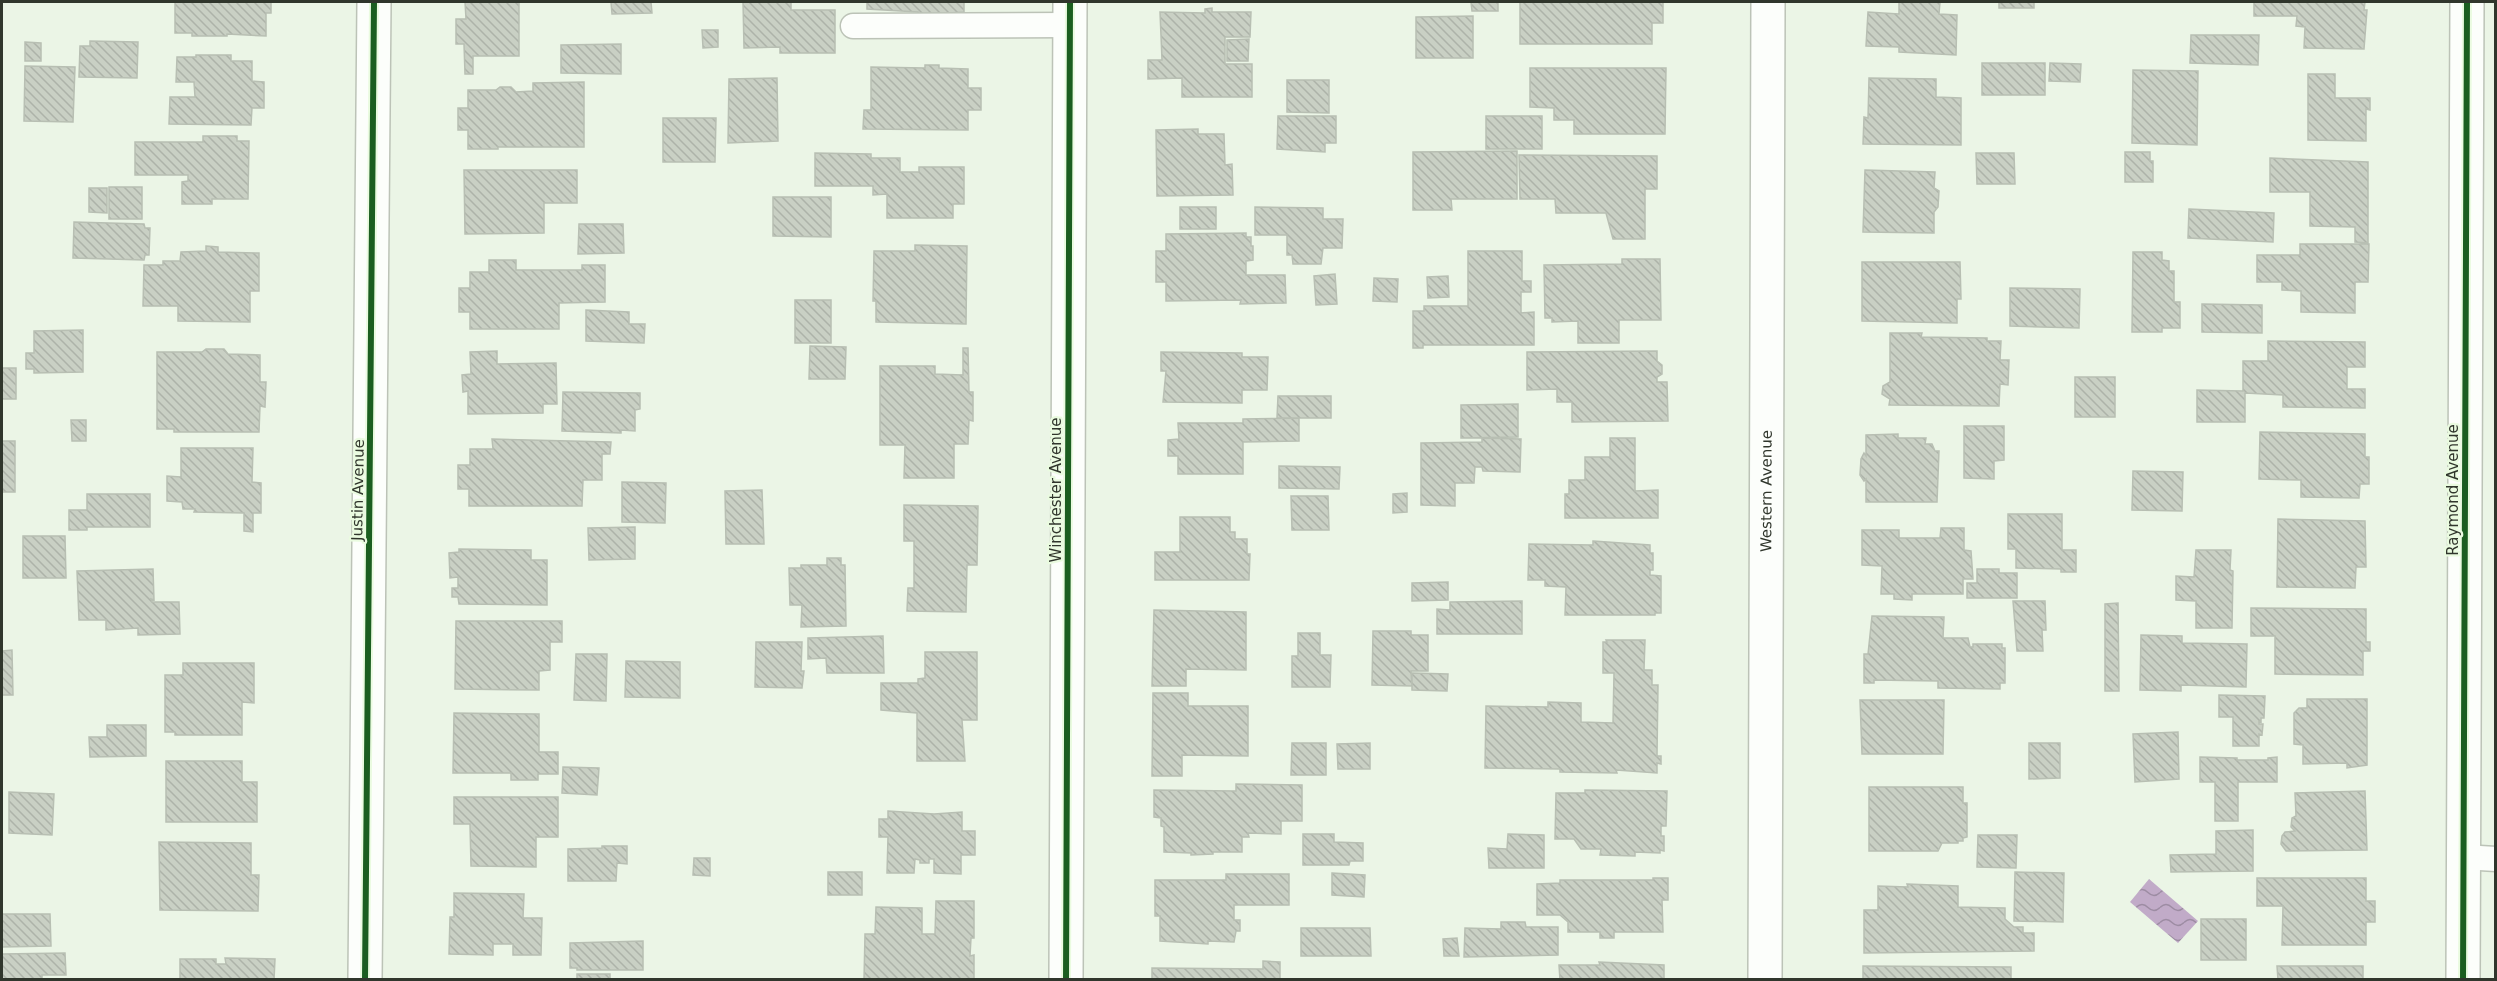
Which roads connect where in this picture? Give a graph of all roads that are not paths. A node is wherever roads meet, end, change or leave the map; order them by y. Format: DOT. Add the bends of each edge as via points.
graph roads {
  1 [pos="374,2"];
  2 [pos="1768,2"];
  3 [pos="2467,2"];
  4 [pos="1070,13"];
  5 [pos="853,26"];
  6 [pos="2463,857"];
  7 [pos="2496,859"];
  8 [pos="365,980"];
  9 [pos="1066,980"];
  10 [pos="1765,980"];
  11 [pos="2463,980"];
  1 -- 8 [label="street, Justin Avenue"];
  2 -- 10 [label="street, Western Avenue"];
  3 -- 6 [label="street, Raymond Avenue"];
  4 -- 5 [label="lane"];
  4 -- 9 [label="street, Winchester Avenue"];
  6 -- 7 [label="lane"];
  6 -- 11 [label="street, Raymond Avenue"];
}
